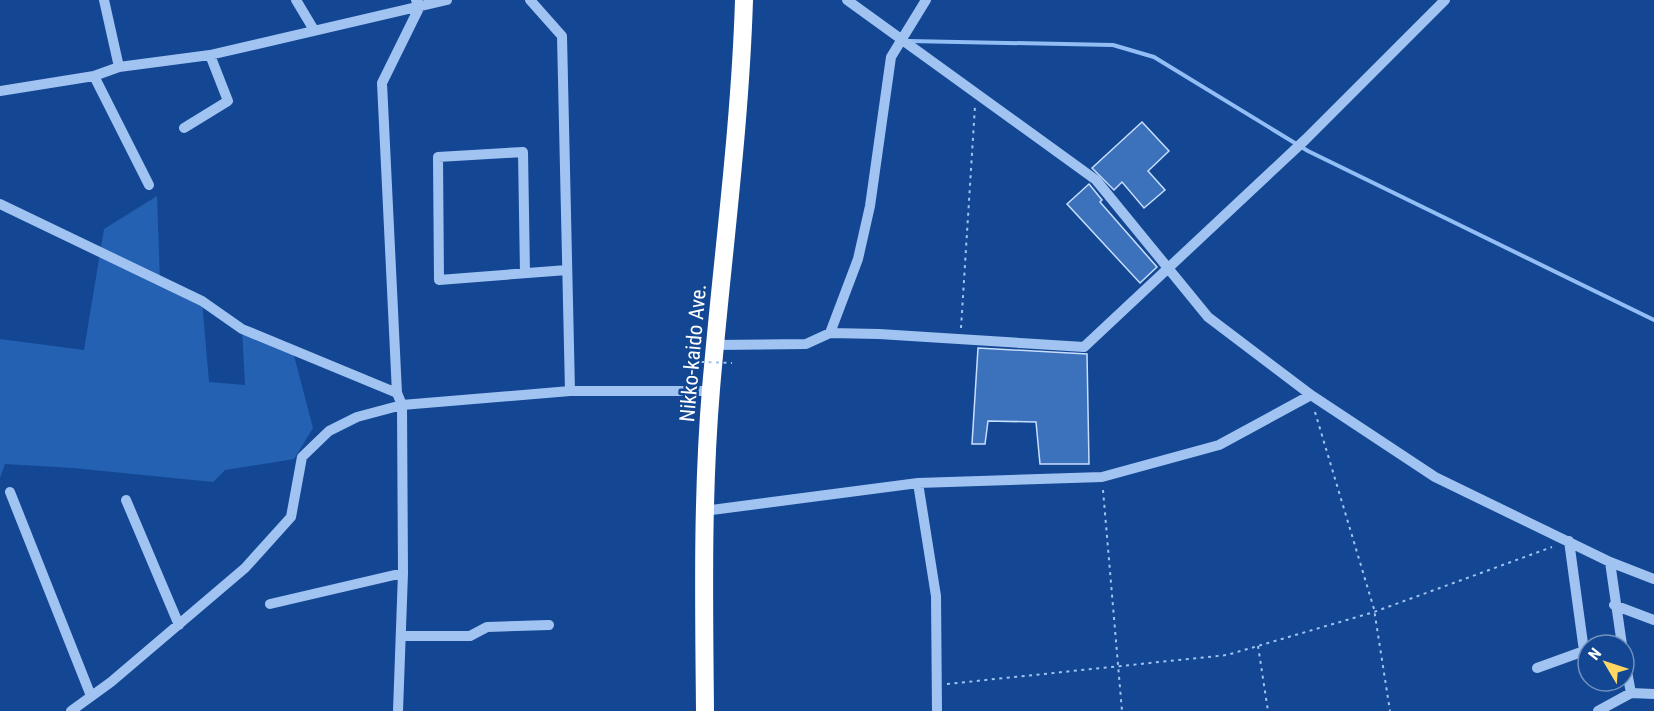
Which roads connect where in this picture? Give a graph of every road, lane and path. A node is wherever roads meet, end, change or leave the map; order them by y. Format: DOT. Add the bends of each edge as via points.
graph roads {
  1 [pos="296,0"];
  2 [pos="447,0"];
  3 [pos="530,0"];
  4 [pos="744,0"];
  5 [pos="847,0"];
  6 [pos="926,0"];
  7 [pos="1445,0"];
  8 [pos="106,1"];
  9 [pos="418,3"];
  10 [pos="314,30"];
  11 [pos="901,41"];
  12 [pos="210,55"];
  13 [pos="119,67"];
  14 [pos="94,76"];
  15 [pos="0,91"];
  16 [pos="976,91"];
  17 [pos="184,128"];
  18 [pos="149,185"];
  19 [pos="0,204"];
  20 [pos="1167,267"];
  21 [pos="567,270"];
  22 [pos="525,273"];
  23 [pos="830,333"];
  24 [pos="960,339"];
  25 [pos="715,345"];
  26 [pos="732,363"];
  27 [pos="701,372"];
  28 [pos="570,391"];
  29 [pos="711,391"];
  30 [pos="397,393"];
  31 [pos="1311,394"];
  32 [pos="402,405"];
  33 [pos="1102,477"];
  34 [pos="918,483"];
  35 [pos="10,492"];
  36 [pos="126,500"];
  37 [pos="704,512"];
  38 [pos="1569,541"];
  39 [pos="1610,562"];
  40 [pos="403,573"];
  41 [pos="1654,579"];
  42 [pos="270,604"];
  43 [pos="1614,605"];
  44 [pos="1374,612"];
  45 [pos="1654,620"];
  46 [pos="179,625"];
  47 [pos="549,625"];
  48 [pos="1620,633"];
  49 [pos="401,636"];
  50 [pos="1258,646"];
  51 [pos="1118,666"];
  52 [pos="1537,668"];
  53 [pos="936,686"];
  54 [pos="1631,693"];
  55 [pos="1654,694"];
  56 [pos="91,696"];
  57 [pos="71,711"];
  58 [pos="398,711"];
  59 [pos="705,711"];
  60 [pos="937,711"];
  61 [pos="1122,711"];
  62 [pos="1268,711"];
  63 [pos="1390,711"];
  64 [pos="1598,711"];
  1 -- 10 [label="street"];
  2 -- 9 [label="street"];
  3 -- 21 [label="street" via="562,36"];
  4 -- 25 [label="highway, Nikko-kaido Ave." via="742,72"];
  5 -- 11 [label="street"];
  6 -- 11 [label="street"];
  7 -- 20 [label="street" via="1306,139"];
  8 -- 13 [label="street"];
  9 -- 10 [label="street"];
  9 -- 30 [label="street" via="382,82"];
  10 -- 12 [label="street"];
  11 -- 16 [label="street"];
  11 -- 23 [label="street" via="891,57 870,207 858,259"];
  12 -- 13 [label="street"];
  12 -- 17 [label="street" via="228,101"];
  13 -- 14 [label="street"];
  14 -- 15 [label="street"];
  14 -- 18 [label="street"];
  16 -- 20 [label="street" via="1096,180"];
  16 -- 24 [label="path"];
  19 -- 30 [label="street" via="202,301 242,329"];
  20 -- 24 [label="street" via="1084,347"];
  20 -- 31 [label="street" via="1208,316"];
  21 -- 22 [label="street"];
  21 -- 28 [label="street"];
  22 -- 22 [label="street" via="439,280 438,157 523,152"];
  23 -- 24 [label="street"];
  23 -- 25 [label="street" via="806,344"];
  25 -- 29 [label="highway, Nikko-kaido Ave."];
  26 -- 27 [label="path, bridge" via="701,362"];
  28 -- 29 [label="street"];
  28 -- 32 [label="street"];
  29 -- 37 [label="highway, Nikko-kaido Ave."];
  30 -- 32 [label="street"];
  31 -- 33 [label="street" via="1219,445"];
  31 -- 38 [label="street" via="1435,477"];
  31 -- 44 [label="path"];
  32 -- 40 [label="street"];
  32 -- 46 [label="street" via="357,417 329,431 302,457 291,517 245,568"];
  33 -- 34 [label="street"];
  33 -- 51 [label="path"];
  34 -- 37 [label="street"];
  34 -- 53 [label="street" via="936,596"];
  35 -- 56 [label="street"];
  36 -- 46 [label="street"];
  37 -- 59 [label="highway, Nikko-kaido Ave."];
  38 -- 39 [label="street"];
  38 -- 44 [label="path"];
  38 -- 52 [label="street" via="1584,651"];
  39 -- 41 [label="street"];
  39 -- 43 [label="street"];
  40 -- 42 [label="street"];
  40 -- 49 [label="street"];
  43 -- 45 [label="street"];
  43 -- 48 [label="street"];
  44 -- 50 [label="path"];
  44 -- 63 [label="path"];
  46 -- 56 [label="street"];
  47 -- 49 [label="street" via="487,627 470,636"];
  49 -- 58 [label="street"];
  50 -- 51 [label="path" via="1227,655"];
  50 -- 62 [label="path"];
  51 -- 53 [label="path"];
  51 -- 61 [label="path"];
  53 -- 60 [label="street"];
  54 -- 55 [label="street"];
  54 -- 64 [label="street"];
  56 -- 57 [label="street"];
}
